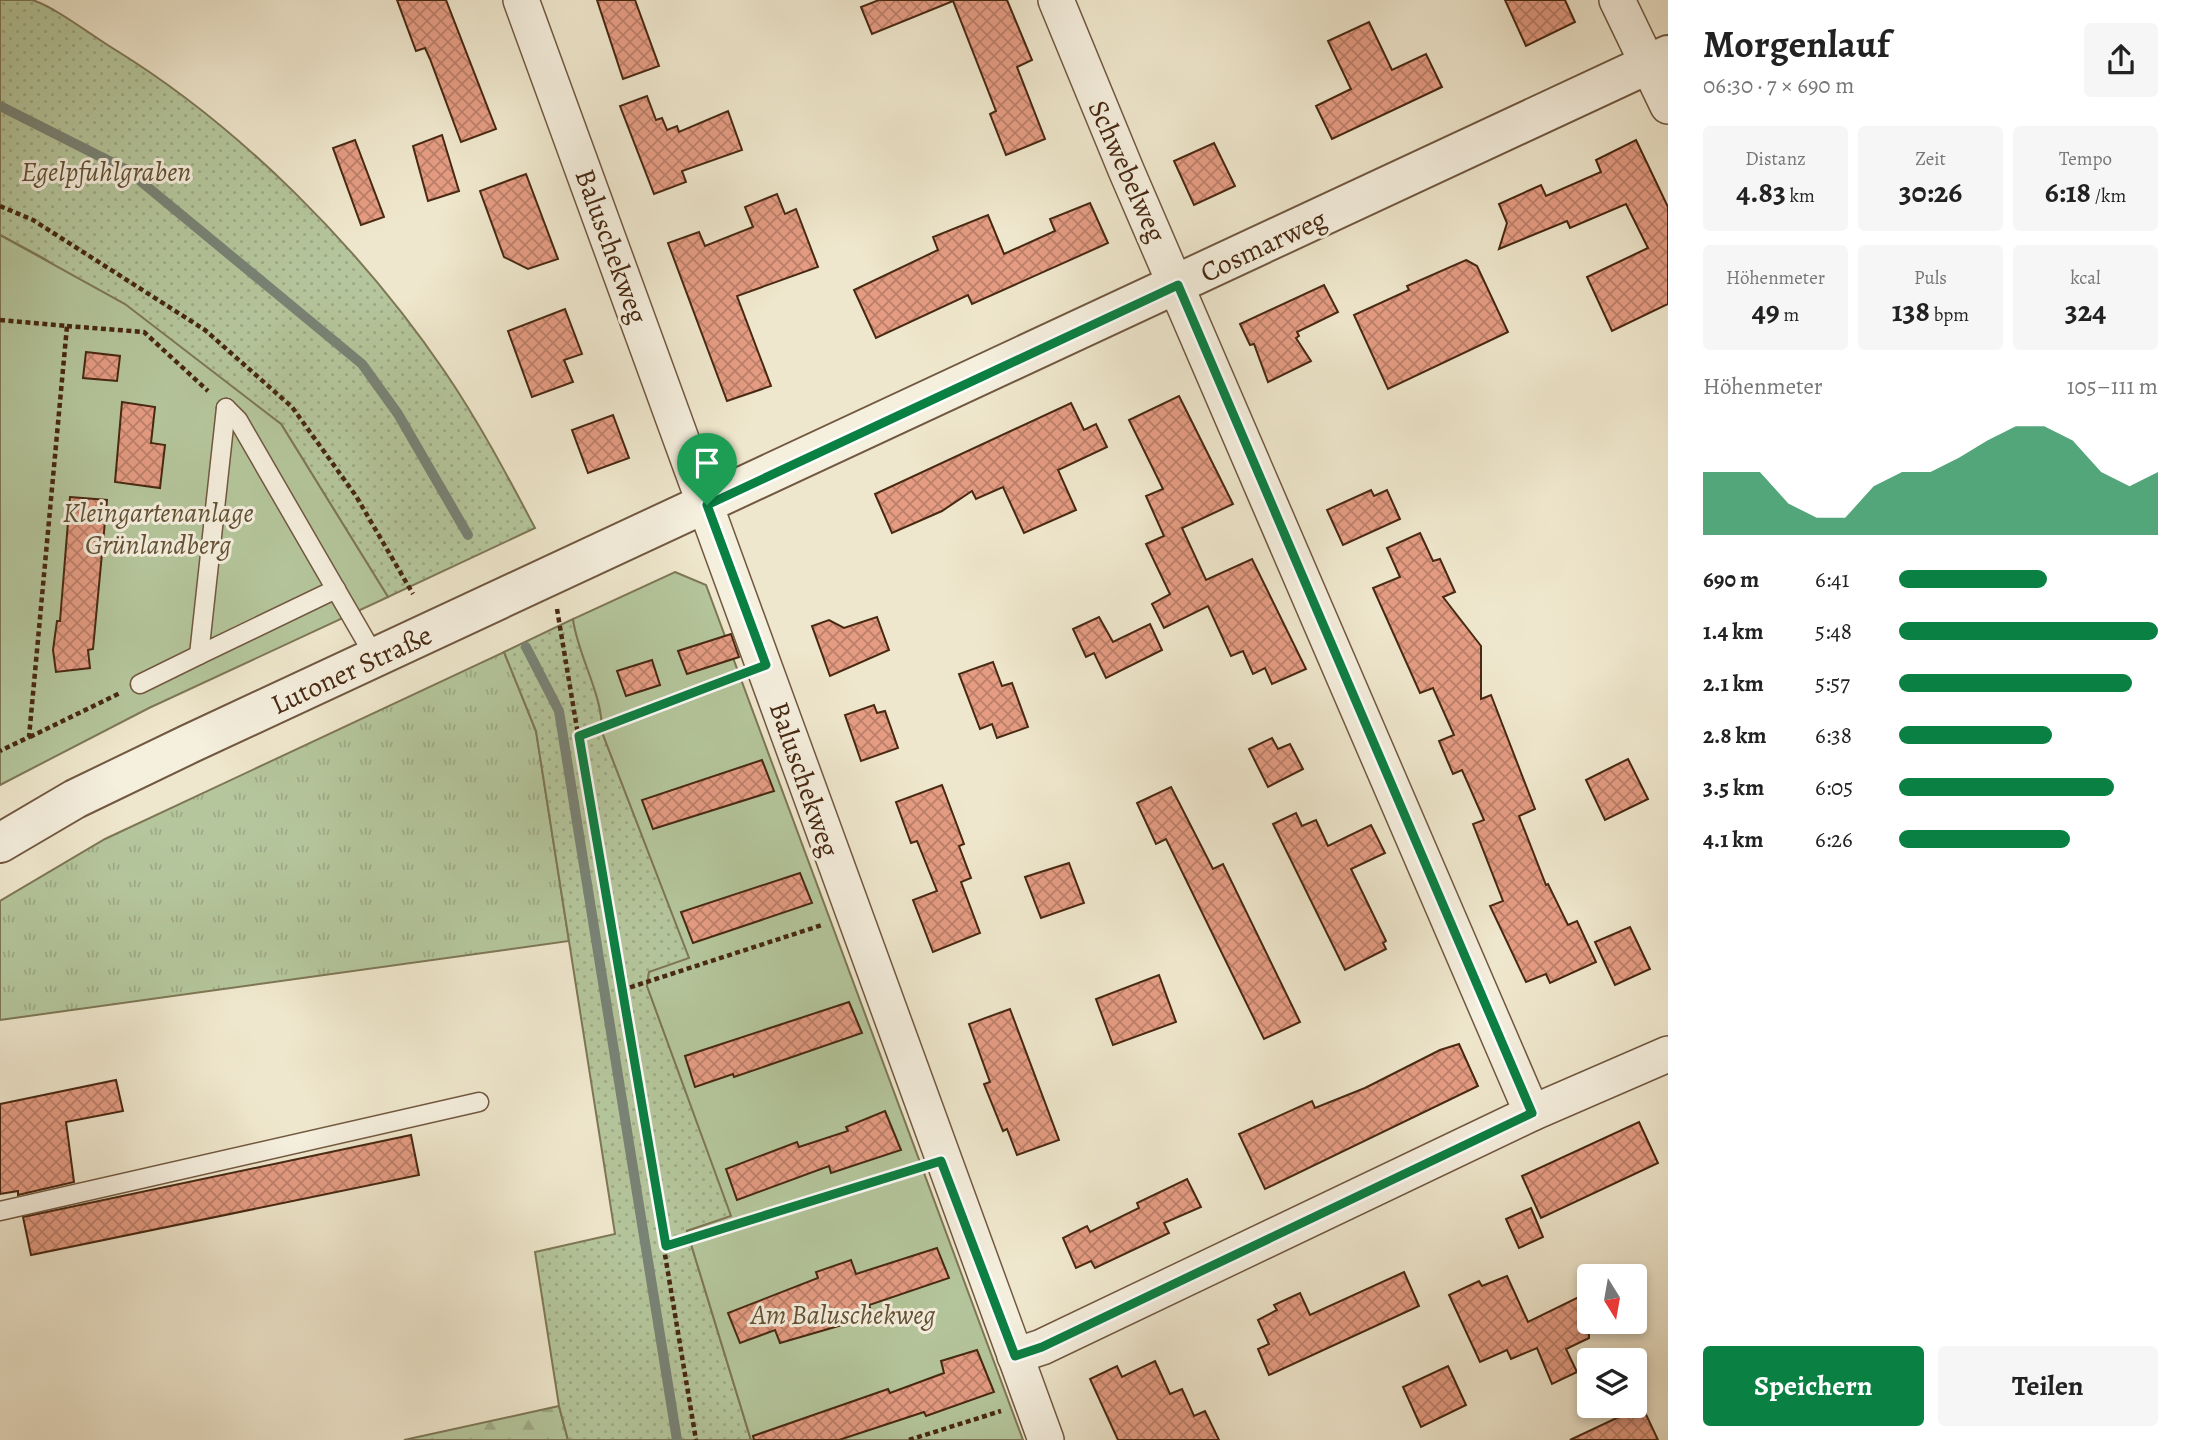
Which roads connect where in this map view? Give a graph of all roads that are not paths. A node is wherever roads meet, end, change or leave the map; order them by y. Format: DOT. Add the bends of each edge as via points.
graph roads {
  1 [pos="521,0"];
  2 [pos="1056,0"];
  3 [pos="1617,0"];
  4 [pos="1658,60"];
  5 [pos="1668,106"];
  6 [pos="1178,285"];
  7 [pos="707,505"];
  8 [pos="336,589"];
  9 [pos="198,655"];
  10 [pos="375,657"];
  11 [pos="140,684"];
  12 [pos="0,843"];
  13 [pos="1668,1054"];
  14 [pos="479,1102"];
  15 [pos="1532,1113"];
  16 [pos="0,1211"];
  17 [pos="1015,1356"];
  18 [pos="1046,1440"];
  1 -- 7 [label="street, Baluschekweg"];
  2 -- 6 [label="street, Schwebelweg"];
  3 -- 4 [label="street"];
  4 -- 5 [label="street"];
  4 -- 6 [label="street, Cosmarweg"];
  6 -- 7 [label="street, Cosmarweg"];
  6 -- 15 [label="street, Schwebelweg"];
  7 -- 10 [label="street, Lutoner Straße"];
  7 -- 17 [label="street, Baluschekweg"];
  8 -- 9 [label="lane"];
  8 -- 9 [label="lane" via="238,421 226,408"];
  8 -- 10 [label="lane"];
  9 -- 11 [label="lane"];
  10 -- 12 [label="street, Lutoner Straße" via="75,799"];
  13 -- 15 [label="street"];
  14 -- 16 [label="lane"];
  15 -- 17 [label="street"];
  17 -- 18 [label="street, Baluschekweg"];
}
